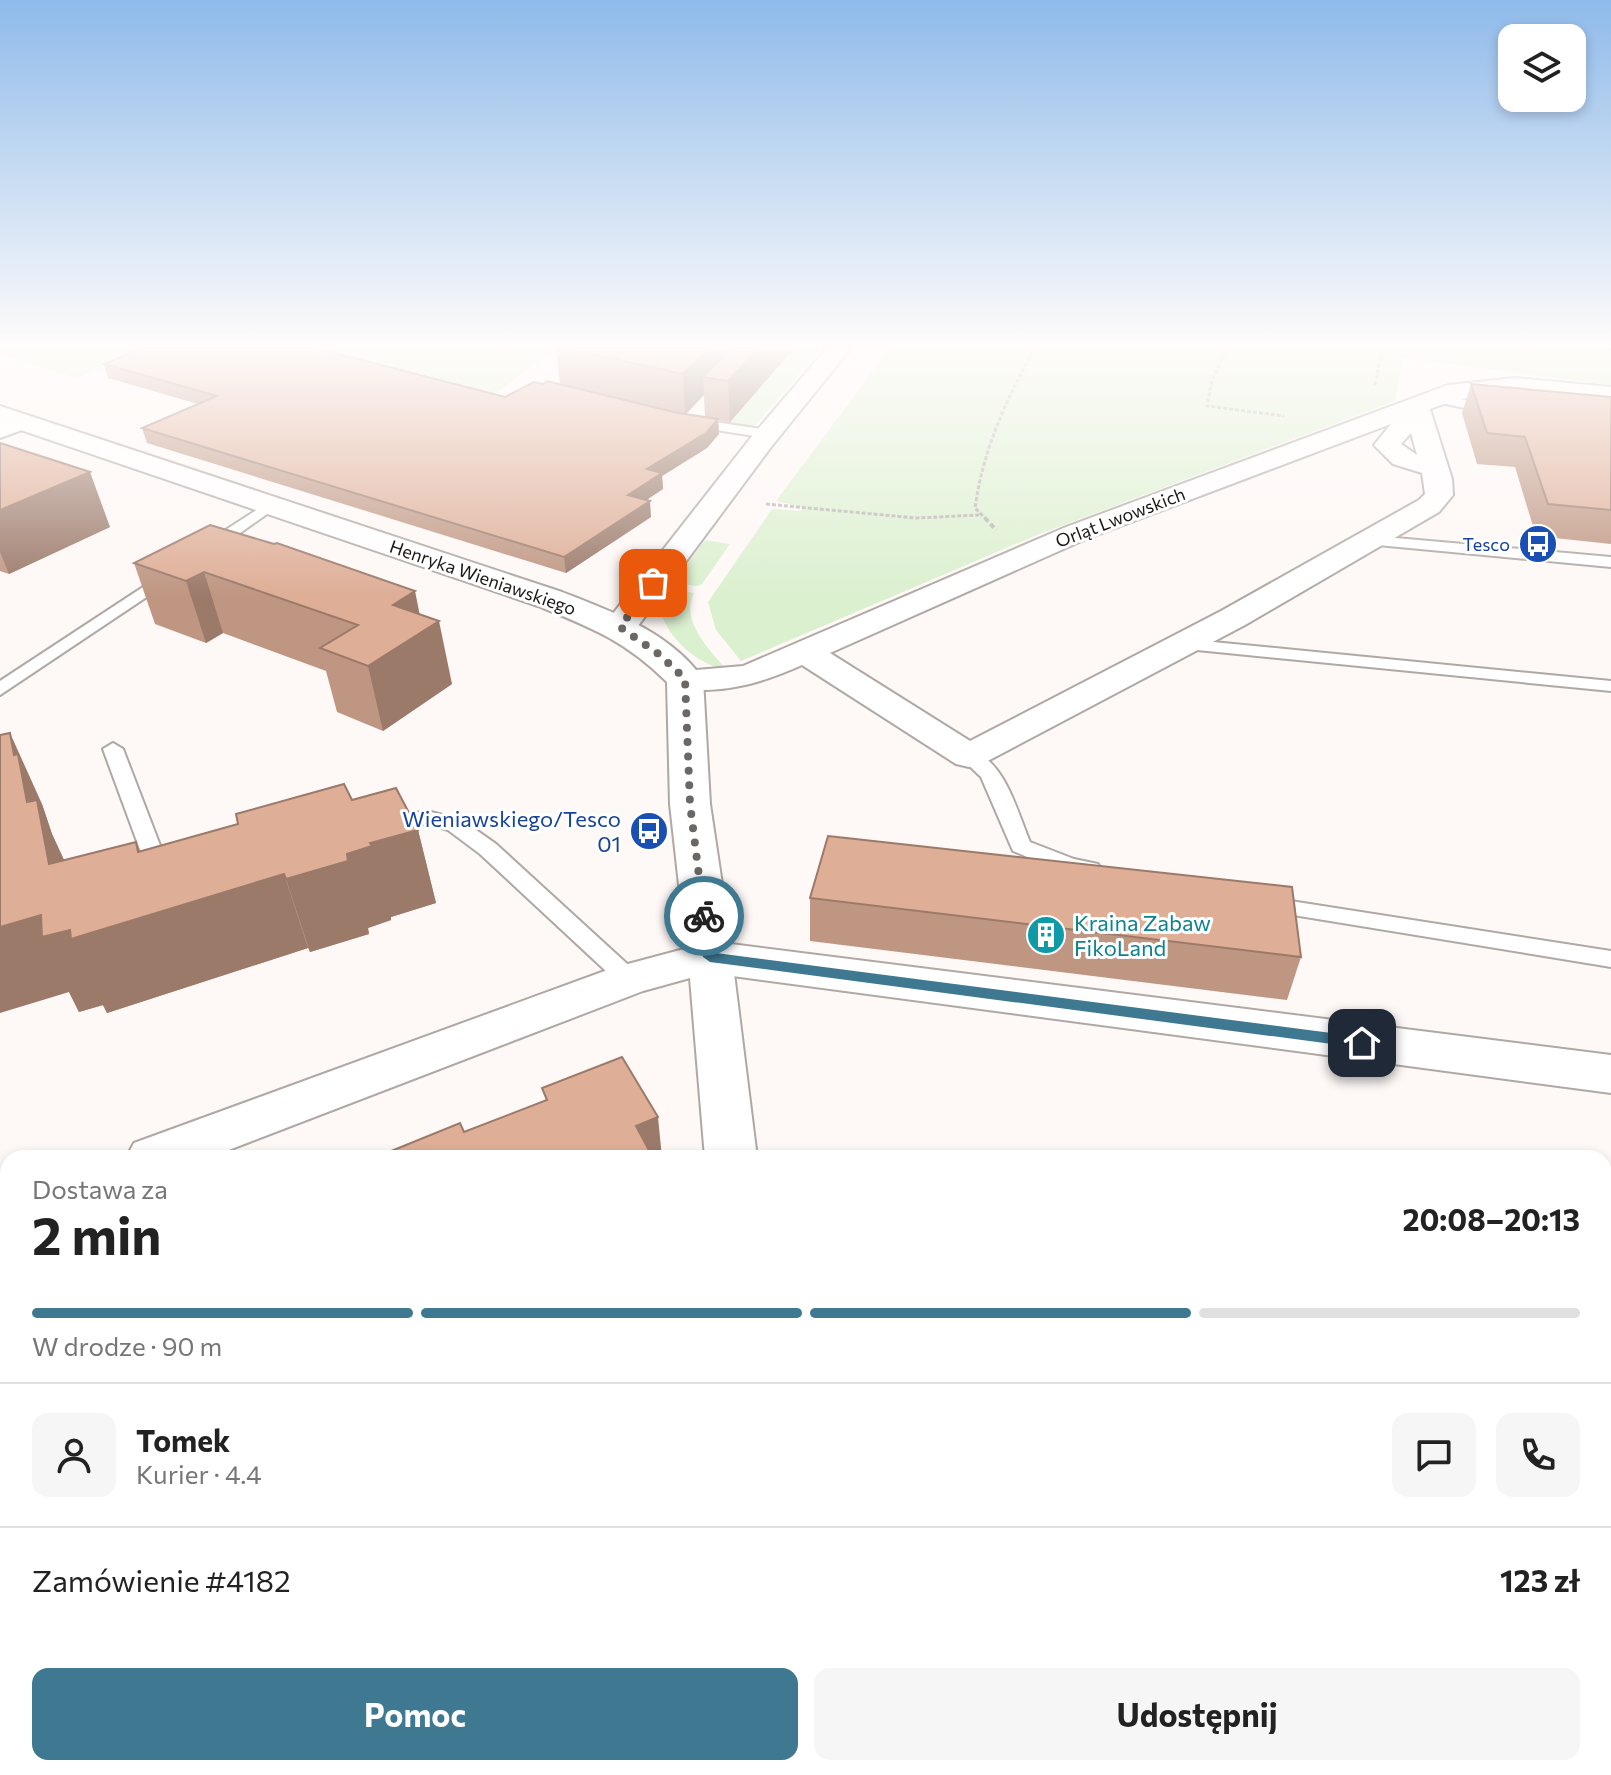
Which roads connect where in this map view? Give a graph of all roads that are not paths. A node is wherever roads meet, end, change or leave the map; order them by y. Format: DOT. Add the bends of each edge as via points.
graph roads {
  1 [pos="36,431"];
  2 [pos="753,431"];
  3 [pos="771,431"];
  4 [pos="1360,431"];
  5 [pos="1398,431"];
  6 [pos="1428,431"];
  7 [pos="768,434"];
  8 [pos="1435,468"];
  9 [pos="272,504"];
  10 [pos="1373,541"];
  11 [pos="1611,562"];
  12 [pos="620,627"];
  13 [pos="1183,644"];
  14 [pos="805,652"];
  15 [pos="685,679"];
  16 [pos="1611,686"];
  17 [pos="0,689"];
  18 [pos="113,749"];
  19 [pos="969,756"];
  20 [pos="361,831"];
  21 [pos="1109,873"];
  22 [pos="181,885"];
  23 [pos="1236,898"];
  24 [pos="710,957"];
  25 [pos="1611,959"];
  26 [pos="629,979"];
  27 [pos="1611,1074"];
  28 [pos="173,1150"];
  29 [pos="730,1150"];
  1 -- 9 [label="street, Henryka Wieniawskiego"];
  2 -- 7 [label="lane"];
  3 -- 7 [label="street"];
  4 -- 14 [label="street, Orląt Lwowskich" via="1076,533"];
  5 -- 8 [label="street" via="1387,445 1393,453"];
  6 -- 8 [label="street"];
  7 -- 12 [label="street"];
  8 -- 10 [label="street" via="1439,495"];
  9 -- 12 [label="street, Henryka Wieniawskiego"];
  9 -- 17 [label="lane"];
  10 -- 11 [label="lane"];
  10 -- 13 [label="street"];
  12 -- 15 [label="street, Henryka Wieniawskiego"];
  13 -- 16 [label="lane"];
  13 -- 19 [label="street"];
  14 -- 15 [label="street, Orląt Lwowskich" via="749,676"];
  14 -- 19 [label="street"];
  15 -- 24 [label="street" via="690,804"];
  18 -- 22 [label="lane" via="166,889"];
  19 -- 21 [label="lane" via="990,774 1021,846 1069,865"];
  20 -- 26 [label="lane" via="400,819 431,818 455,825"];
  23 -- 25 [label="lane"];
  24 -- 26 [label="street"];
  24 -- 27 [label="street"];
  24 -- 29 [label="street"];
  26 -- 28 [label="street"];
}
